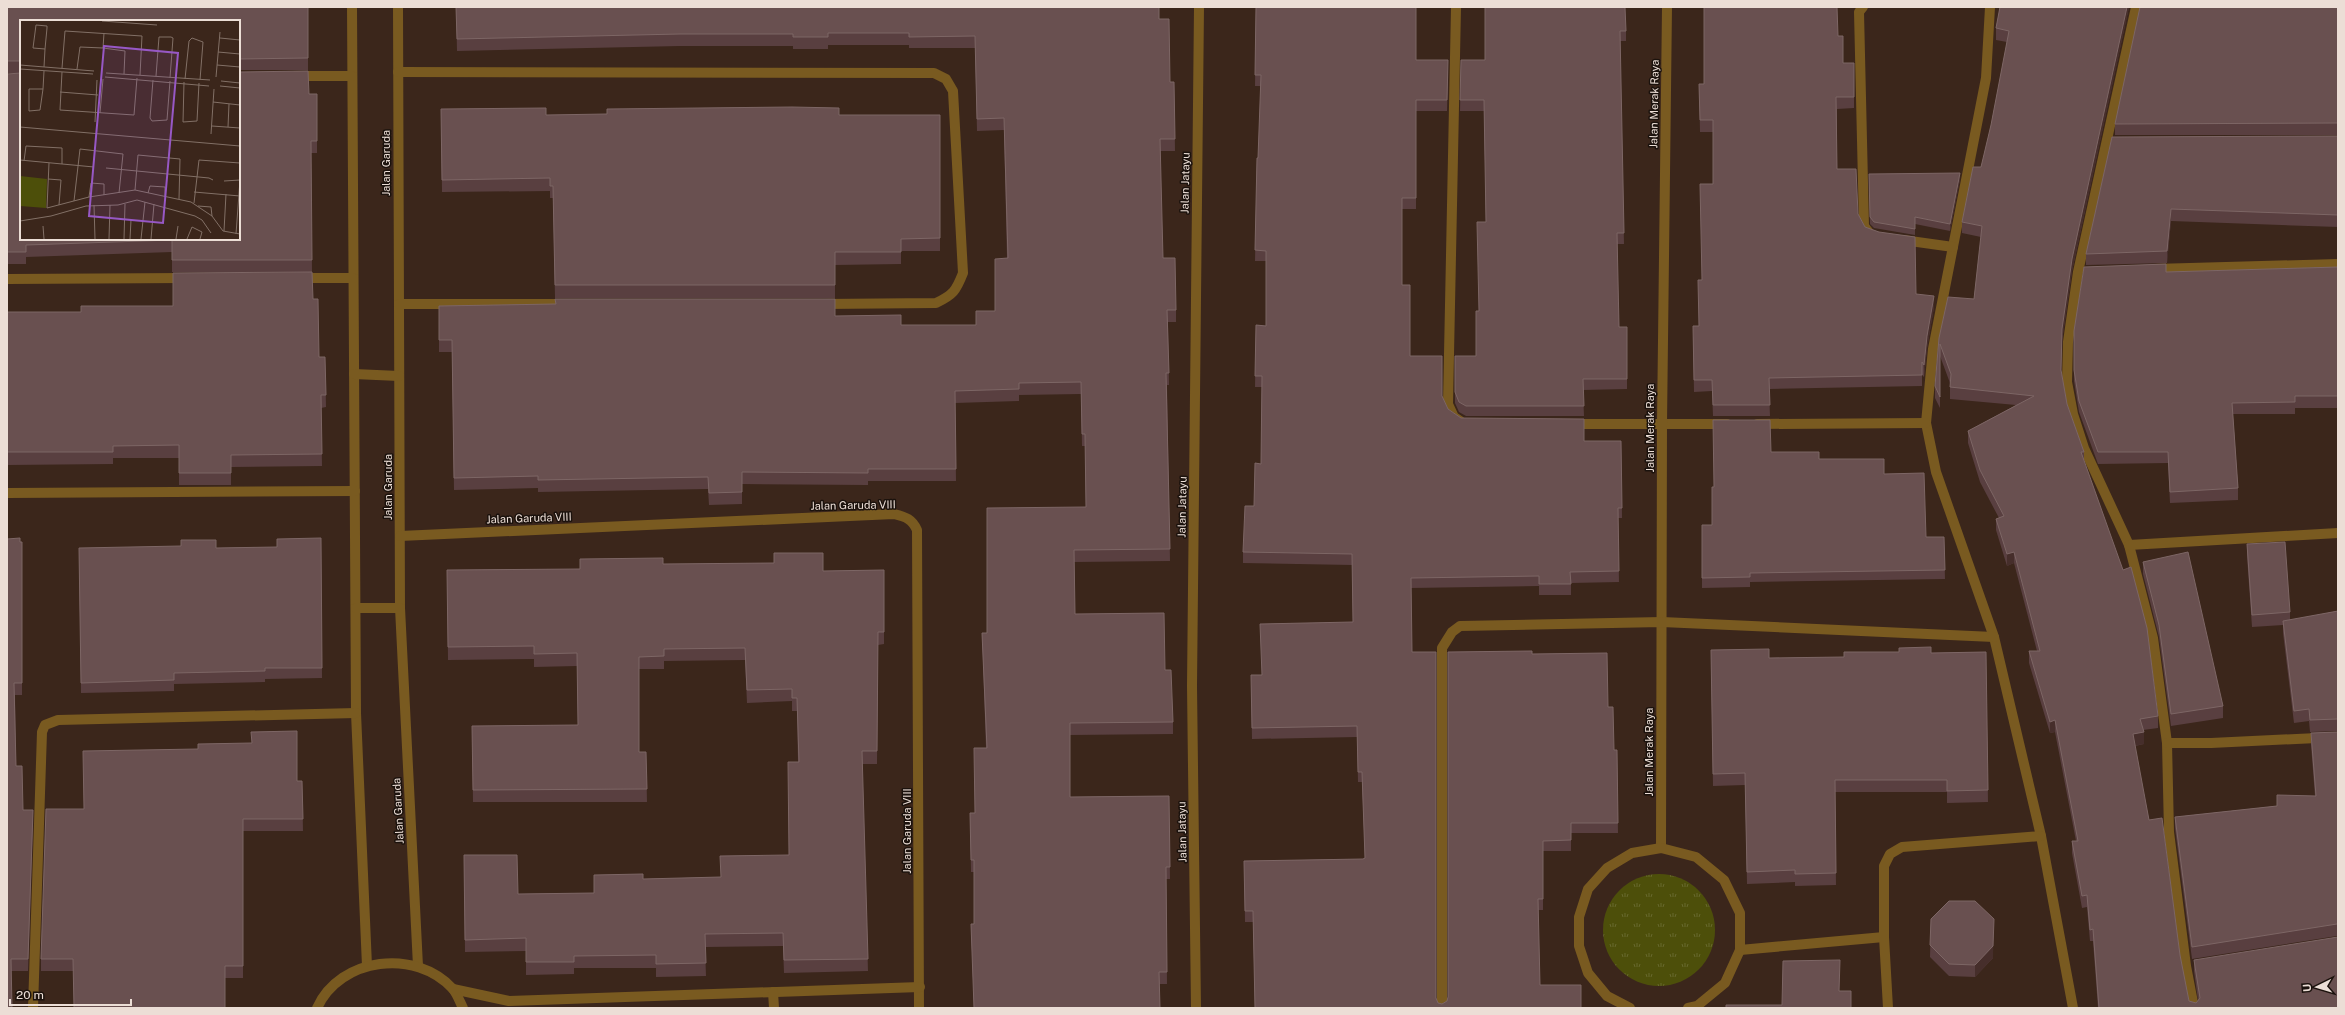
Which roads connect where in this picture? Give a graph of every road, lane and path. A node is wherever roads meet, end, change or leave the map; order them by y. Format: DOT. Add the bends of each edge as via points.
graph roads {
  1 [pos="352,7"];
  2 [pos="398,7"];
  3 [pos="1199,7"];
  4 [pos="1456,7"];
  5 [pos="1667,7"];
  6 [pos="1864,7"];
  7 [pos="1990,7"];
  8 [pos="2136,7"];
  9 [pos="398,72"];
  10 [pos="284,76"];
  11 [pos="352,76"];
  12 [pos="1880,237"];
  13 [pos="1895,239"];
  14 [pos="1953,247"];
  15 [pos="2338,264"];
  16 [pos="2141,270"];
  17 [pos="196,278"];
  18 [pos="290,278"];
  19 [pos="354,278"];
  20 [pos="7,279"];
  21 [pos="399,304"];
  22 [pos="581,304"];
  23 [pos="812,304"];
  24 [pos="354,374"];
  25 [pos="399,376"];
  26 [pos="1472,423"];
  27 [pos="1558,424"];
  28 [pos="1662,424"];
  29 [pos="1926,424"];
  30 [pos="355,491"];
  31 [pos="7,493"];
  32 [pos="2338,533"];
  33 [pos="400,536"];
  34 [pos="2129,545"];
  35 [pos="356,608"];
  36 [pos="400,608"];
  37 [pos="1662,622"];
  38 [pos="1994,637"];
  39 [pos="356,713"];
  40 [pos="2338,737"];
  41 [pos="2167,743"];
  42 [pos="2041,836"];
  43 [pos="1661,848"];
  44 [pos="1884,937"];
  45 [pos="1740,950"];
  46 [pos="367,966"];
  47 [pos="418,966"];
  48 [pos="920,988"];
  49 [pos="453,989"];
  50 [pos="773,992"];
  51 [pos="595,1003"];
  52 [pos="33,1008"];
  53 [pos="317,1008"];
  54 [pos="463,1008"];
  55 [pos="774,1008"];
  56 [pos="919,1008"];
  57 [pos="1196,1008"];
  58 [pos="1442,1008"];
  59 [pos="1630,1008"];
  60 [pos="1688,1008"];
  61 [pos="1888,1008"];
  62 [pos="2073,1008"];
  63 [pos="2194,1008"];
  1 -- 11 [label="street"];
  2 -- 9 [label="street, Jalan Garuda"];
  3 -- 57 [label="street, Jalan Jatayu" via="1192,686"];
  4 -- 26 [label="street" via="1448,404 1454,417 1464,423"];
  5 -- 28 [label="street, Jalan Merak Raya"];
  6 -- 12 [label="street" via="1859,12 1864,226 1870,234"];
  7 -- 14 [label="street" via="1986,78"];
  8 -- 34 [label="street" via="2068,342 2067,382 2072,414 2084,448"];
  9 -- 21 [label="street, Jalan Garuda"];
  9 -- 23 [label="street" via="934,73 946,79 953,92 963,273 957,287 951,296 936,303"];
  10 -- 11 [label="street"];
  11 -- 19 [label="street"];
  13 -- 14 [label="street"];
  14 -- 29 [label="street" via="1933,349"];
  15 -- 16 [label="street"];
  17 -- 20 [label="street"];
  18 -- 19 [label="street"];
  19 -- 24 [label="street"];
  21 -- 22 [label="street"];
  21 -- 25 [label="street, Jalan Garuda"];
  24 -- 25 [label="street"];
  24 -- 30 [label="street"];
  25 -- 33 [label="street, Jalan Garuda"];
  27 -- 28 [label="street"];
  28 -- 29 [label="street"];
  28 -- 37 [label="street, Jalan Merak Raya"];
  29 -- 38 [label="street" via="1936,472"];
  30 -- 31 [label="street"];
  30 -- 35 [label="street"];
  32 -- 34 [label="street"];
  33 -- 36 [label="street, Jalan Garuda"];
  33 -- 48 [label="street, Jalan Garuda VIII" via="894,514 913,522 917,530"];
  34 -- 41 [label="street" via="2153,638"];
  35 -- 36 [label="street"];
  35 -- 39 [label="street"];
  36 -- 47 [label="street, Jalan Garuda"];
  37 -- 38 [label="street"];
  37 -- 43 [label="street, Jalan Merak Raya"];
  37 -- 58 [label="street" via="1460,626 1446,639 1442,648"];
  38 -- 42 [label="street"];
  39 -- 46 [label="street"];
  39 -- 52 [label="street" via="58,720 45,725 42,732"];
  40 -- 41 [label="street"];
  41 -- 63 [label="street" via="2170,832"];
  42 -- 44 [label="street" via="1902,847 1890,854 1884,866"];
  42 -- 62 [label="street"];
  43 -- 45 [label="street" via="1696,857 1724,880 1740,913"];
  43 -- 59 [label="street" via="1632,854 1607,868 1588,890 1579,917 1579,946 1588,973 1607,996"];
  44 -- 45 [label="street"];
  44 -- 61 [label="street"];
  45 -- 60 [label="street" via="1725,983 1696,1006"];
  46 -- 47 [label="street" via="392,962"];
  46 -- 53 [label="street" via="341,978"];
  47 -- 49 [label="street" via="437,976"];
  48 -- 50 [label="street"];
  48 -- 56 [label="street, Jalan Garuda VIII"];
  49 -- 51 [label="street" via="509,1001"];
  49 -- 54 [label="street"];
  50 -- 51 [label="street"];
  50 -- 55 [label="street"];
}
